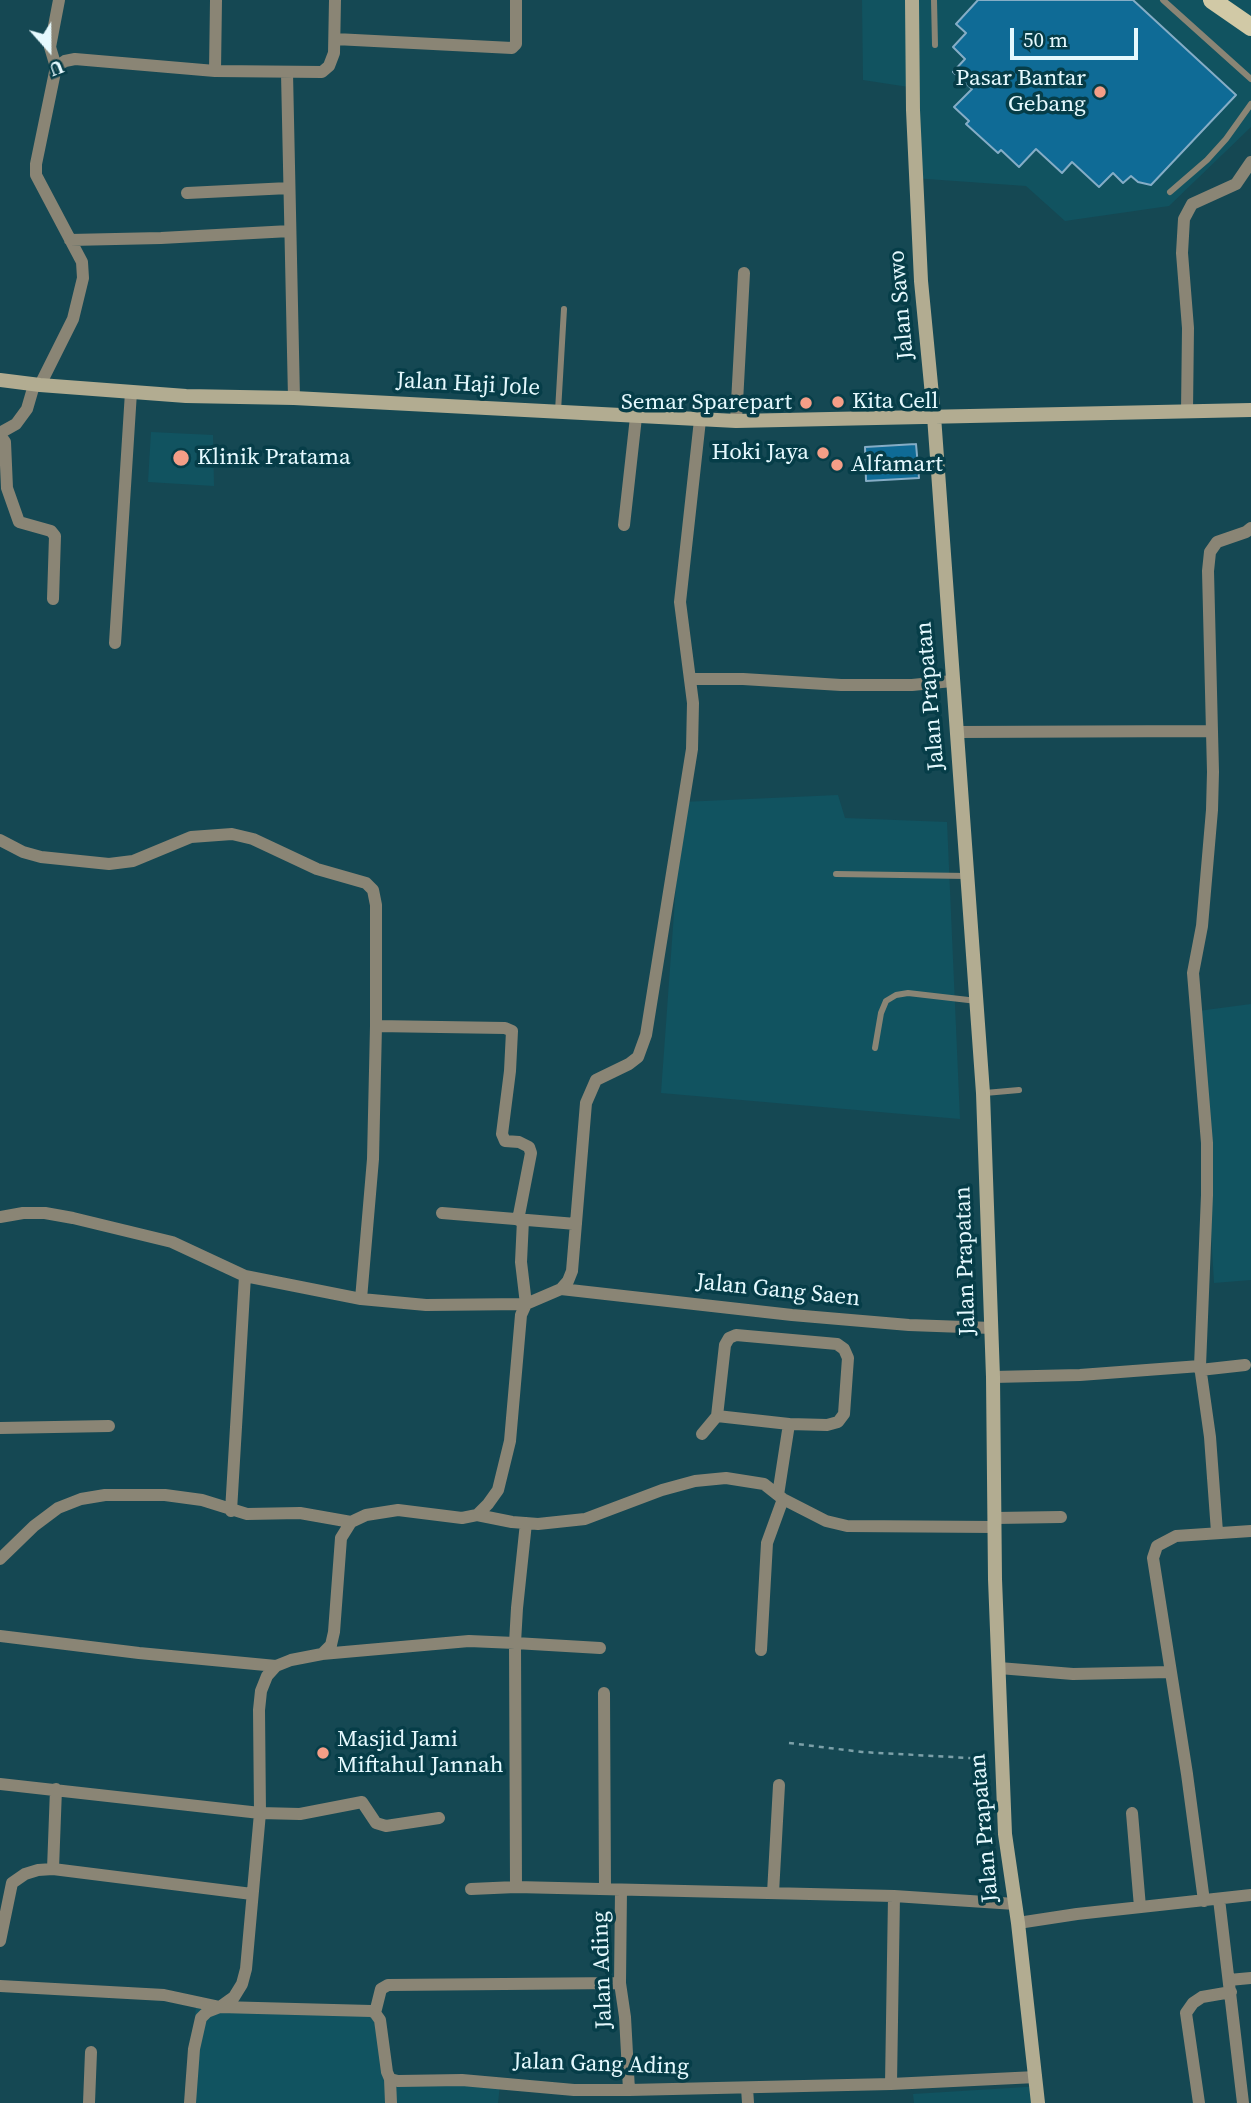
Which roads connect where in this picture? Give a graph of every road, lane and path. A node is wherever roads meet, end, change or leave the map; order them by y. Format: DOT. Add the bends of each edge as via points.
graph roads {
  1 [pos="59,0"];
  2 [pos="216,0"];
  3 [pos="335,0"];
  4 [pos="516,0"];
  5 [pos="912,0"];
  6 [pos="934,0"];
  7 [pos="1163,0"];
  8 [pos="1212,0"];
  9 [pos="1251,27"];
  10 [pos="335,39"];
  11 [pos="935,45"];
  12 [pos="56,67"];
  13 [pos="215,71"];
  14 [pos="287,73"];
  15 [pos="1251,79"];
  16 [pos="1251,104"];
  17 [pos="1251,162"];
  18 [pos="289,188"];
  19 [pos="1170,192"];
  20 [pos="187,193"];
  21 [pos="290,231"];
  22 [pos="70,240"];
  23 [pos="744,273"];
  24 [pos="564,309"];
  25 [pos="0,380"];
  26 [pos="37,385"];
  27 [pos="131,392"];
  28 [pos="294,398"];
  29 [pos="1251,410"];
  30 [pos="1187,411"];
  31 [pos="558,412"];
  32 [pos="934,416"];
  33 [pos="636,417"];
  34 [pos="700,420"];
  35 [pos="736,421"];
  36 [pos="0,434"];
  37 [pos="624,525"];
  38 [pos="1251,528"];
  39 [pos="53,599"];
  40 [pos="115,643"];
  41 [pos="691,679"];
  42 [pos="952,681"];
  43 [pos="1211,731"];
  44 [pos="957,732"];
  45 [pos="0,840"];
  46 [pos="835,874"];
  47 [pos="968,876"];
  48 [pos="977,1001"];
  49 [pos="376,1026"];
  50 [pos="875,1048"];
  51 [pos="1019,1090"];
  52 [pos="983,1093"];
  53 [pos="442,1213"];
  54 [pos="0,1217"];
  55 [pos="521,1220"];
  56 [pos="576,1224"];
  57 [pos="245,1276"];
  58 [pos="561,1289"];
  59 [pos="361,1299"];
  60 [pos="526,1304"];
  61 [pos="992,1328"];
  62 [pos="1245,1365"];
  63 [pos="1200,1368"];
  64 [pos="993,1377"];
  65 [pos="717,1416"];
  66 [pos="789,1424"];
  67 [pos="109,1426"];
  68 [pos="0,1428"];
  69 [pos="702,1434"];
  70 [pos="780,1497"];
  71 [pos="231,1511"];
  72 [pos="477,1515"];
  73 [pos="1061,1517"];
  74 [pos="351,1522"];
  75 [pos="526,1523"];
  76 [pos="995,1523"];
  77 [pos="1251,1531"];
  78 [pos="1217,1532"];
  79 [pos="0,1559"];
  80 [pos="0,1636"];
  81 [pos="515,1643"];
  82 [pos="600,1648"];
  83 [pos="761,1650"];
  84 [pos="322,1654"];
  85 [pos="276,1665"];
  86 [pos="999,1668"];
  87 [pos="1171,1672"];
  88 [pos="604,1693"];
  89 [pos="789,1743"];
  90 [pos="1001,1759"];
  91 [pos="0,1784"];
  92 [pos="779,1785"];
  93 [pos="56,1789"];
  94 [pos="260,1813"];
  95 [pos="1132,1814"];
  96 [pos="439,1818"];
  97 [pos="53,1869"];
  98 [pos="516,1887"];
  99 [pos="471,1889"];
  100 [pos="606,1889"];
  101 [pos="621,1890"];
  102 [pos="773,1893"];
  103 [pos="252,1894"];
  104 [pos="1251,1895"];
  105 [pos="894,1896"];
  106 [pos="1219,1899"];
  107 [pos="1204,1901"];
  108 [pos="1015,1904"];
  109 [pos="1140,1907"];
  110 [pos="1018,1923"];
  111 [pos="0,1941"];
  112 [pos="1251,1978"];
  113 [pos="620,1983"];
  114 [pos="0,1986"];
  115 [pos="1230,1986"];
  116 [pos="220,2007"];
  117 [pos="375,2013"];
  118 [pos="91,2052"];
  119 [pos="1036,2077"];
  120 [pos="390,2079"];
  121 [pos="891,2084"];
  122 [pos="747,2088"];
  123 [pos="629,2090"];
  124 [pos="574,2097"];
  125 [pos="89,2103"];
  126 [pos="190,2103"];
  127 [pos="391,2103"];
  128 [pos="748,2103"];
  129 [pos="1038,2103"];
  130 [pos="1199,2103"];
  131 [pos="1243,2103"];
  1 -- 12 [label="street" via="50,47"];
  2 -- 13 [label="street"];
  3 -- 10 [label="street"];
  4 -- 10 [label="street" via="516,44 512,48"];
  5 -- 32 [label="main road, Jalan Sawo" via="921,281"];
  6 -- 11 [label="lane"];
  7 -- 15 [label="lane"];
  8 -- 9 [label="main road"];
  10 -- 14 [label="street" via="329,66 322,72"];
  12 -- 13 [label="street" via="75,59"];
  12 -- 22 [label="street" via="36,175"];
  13 -- 14 [label="street"];
  14 -- 18 [label="street"];
  16 -- 19 [label="lane" via="1208,160"];
  17 -- 30 [label="street" via="1236,184 1192,204 1184,219"];
  18 -- 20 [label="street"];
  18 -- 21 [label="street"];
  21 -- 22 [label="street"];
  21 -- 28 [label="street"];
  22 -- 26 [label="street" via="82,262 83,278 73,319"];
  23 -- 35 [label="street"];
  24 -- 31 [label="lane"];
  25 -- 26 [label="main road, Jalan Haji Jole"];
  26 -- 27 [label="main road, Jalan Haji Jole"];
  26 -- 36 [label="street" via="16,425"];
  27 -- 28 [label="main road, Jalan Haji Jole"];
  27 -- 40 [label="street"];
  28 -- 31 [label="main road, Jalan Haji Jole"];
  29 -- 30 [label="main road"];
  30 -- 32 [label="main road"];
  31 -- 33 [label="main road, Jalan Haji Jole"];
  32 -- 35 [label="main road, Jalan Haji Jole"];
  32 -- 42 [label="main road, Jalan Prapatan"];
  33 -- 34 [label="main road, Jalan Haji Jole"];
  33 -- 37 [label="street"];
  34 -- 35 [label="main road, Jalan Haji Jole"];
  34 -- 41 [label="street" via="680,602"];
  36 -- 39 [label="street" via="5,442 8,488 19,522 55,536"];
  38 -- 43 [label="street" via="1217,542 1210,552"];
  41 -- 42 [label="street" via="841,685"];
  41 -- 56 [label="street" via="692,749 646,1035 638,1057 597,1080 586,1103"];
  42 -- 44 [label="main road, Jalan Prapatan"];
  43 -- 44 [label="street"];
  43 -- 63 [label="street" via="1212,810 1193,974 1207,1195"];
  44 -- 47 [label="main road, Jalan Prapatan"];
  45 -- 49 [label="street" via="41,857 109,864 133,861 191,837 232,834 317,869 366,883 376,905"];
  46 -- 47 [label="lane"];
  47 -- 48 [label="main road, Jalan Prapatan"];
  48 -- 50 [label="lane" via="896,995 886,1001 881,1013"];
  48 -- 52 [label="main road, Jalan Prapatan"];
  49 -- 55 [label="street" via="512,1031 502,1134 505,1141 519,1142 531,1153"];
  49 -- 59 [label="street" via="373,1159"];
  51 -- 52 [label="lane"];
  52 -- 61 [label="main road, Jalan Prapatan"];
  53 -- 55 [label="street"];
  54 -- 57 [label="street" via="45,1213 172,1242"];
  55 -- 56 [label="street"];
  55 -- 60 [label="street"];
  56 -- 58 [label="street" via="572,1271"];
  57 -- 59 [label="street"];
  57 -- 71 [label="street"];
  58 -- 60 [label="street"];
  58 -- 61 [label="street, Jalan Gang Saen" via="736,1310"];
  59 -- 60 [label="street" via="426,1305"];
  60 -- 72 [label="street" via="521,1315 504,1471 498,1490"];
  61 -- 64 [label="main road, Jalan Prapatan"];
  62 -- 63 [label="street"];
  63 -- 64 [label="street"];
  63 -- 78 [label="street"];
  64 -- 76 [label="main road, Jalan Prapatan"];
  65 -- 66 [label="street"];
  65 -- 66 [label="street" via="724,1345 729,1338 836,1344 844,1349 848,1358 844,1414 827,1425"];
  65 -- 69 [label="street"];
  66 -- 70 [label="street"];
  67 -- 68 [label="street"];
  70 -- 75 [label="street" via="748,1480 695,1480 585,1519"];
  70 -- 76 [label="street" via="827,1521 847,1525"];
  70 -- 83 [label="street" via="767,1543"];
  71 -- 74 [label="street" via="300,1513"];
  71 -- 79 [label="street" via="165,1494 81,1499 45,1517"];
  72 -- 74 [label="street" via="462,1518 398,1510"];
  72 -- 75 [label="street"];
  73 -- 76 [label="street"];
  74 -- 84 [label="street" via="341,1538 334,1632 331,1645"];
  75 -- 81 [label="street"];
  76 -- 86 [label="main road, Jalan Prapatan"];
  77 -- 78 [label="street"];
  78 -- 87 [label="street" via="1176,1536 1154,1551"];
  80 -- 85 [label="street"];
  81 -- 82 [label="street"];
  81 -- 84 [label="street" via="469,1641"];
  81 -- 98 [label="street"];
  84 -- 85 [label="street"];
  85 -- 94 [label="street" via="261,1691"];
  86 -- 87 [label="street" via="1073,1674"];
  86 -- 90 [label="main road, Jalan Prapatan"];
  87 -- 107 [label="street"];
  88 -- 100 [label="street"];
  89 -- 90 [label="path"];
  90 -- 108 [label="main road, Jalan Prapatan"];
  91 -- 93 [label="street"];
  92 -- 102 [label="street"];
  93 -- 94 [label="street"];
  93 -- 97 [label="street"];
  94 -- 96 [label="street" via="300,1814 362,1802 376,1823 386,1826"];
  94 -- 103 [label="street"];
  95 -- 109 [label="street"];
  97 -- 103 [label="street"];
  97 -- 111 [label="street" via="25,1874 12,1883"];
  98 -- 99 [label="street"];
  98 -- 100 [label="street"];
  100 -- 101 [label="street"];
  101 -- 102 [label="street"];
  101 -- 113 [label="street, Jalan Ading"];
  102 -- 105 [label="street"];
  103 -- 116 [label="street" via="242,1984"];
  104 -- 106 [label="street"];
  105 -- 108 [label="street"];
  105 -- 121 [label="street"];
  106 -- 107 [label="street"];
  106 -- 115 [label="street"];
  107 -- 109 [label="street"];
  108 -- 110 [label="main road, Jalan Prapatan"];
  109 -- 110 [label="street"];
  110 -- 119 [label="main road, Jalan Prapatan"];
  112 -- 115 [label="street"];
  113 -- 117 [label="street" via="388,1985 382,1989"];
  113 -- 123 [label="street, Jalan Ading"];
  114 -- 116 [label="street" via="164,1995"];
  115 -- 130 [label="street" via="1202,1997 1186,2013"];
  115 -- 131 [label="street"];
  116 -- 117 [label="street"];
  116 -- 126 [label="street" via="201,2018"];
  117 -- 120 [label="street"];
  118 -- 125 [label="street"];
  119 -- 121 [label="street, Jalan Gang Ading"];
  119 -- 129 [label="main road, Jalan Prapatan"];
  120 -- 124 [label="street, Jalan Gang Ading" via="462,2080"];
  120 -- 127 [label="street"];
  121 -- 122 [label="street, Jalan Gang Ading"];
  122 -- 123 [label="street, Jalan Gang Ading"];
  122 -- 128 [label="street"];
  123 -- 124 [label="street, Jalan Gang Ading"];
}
